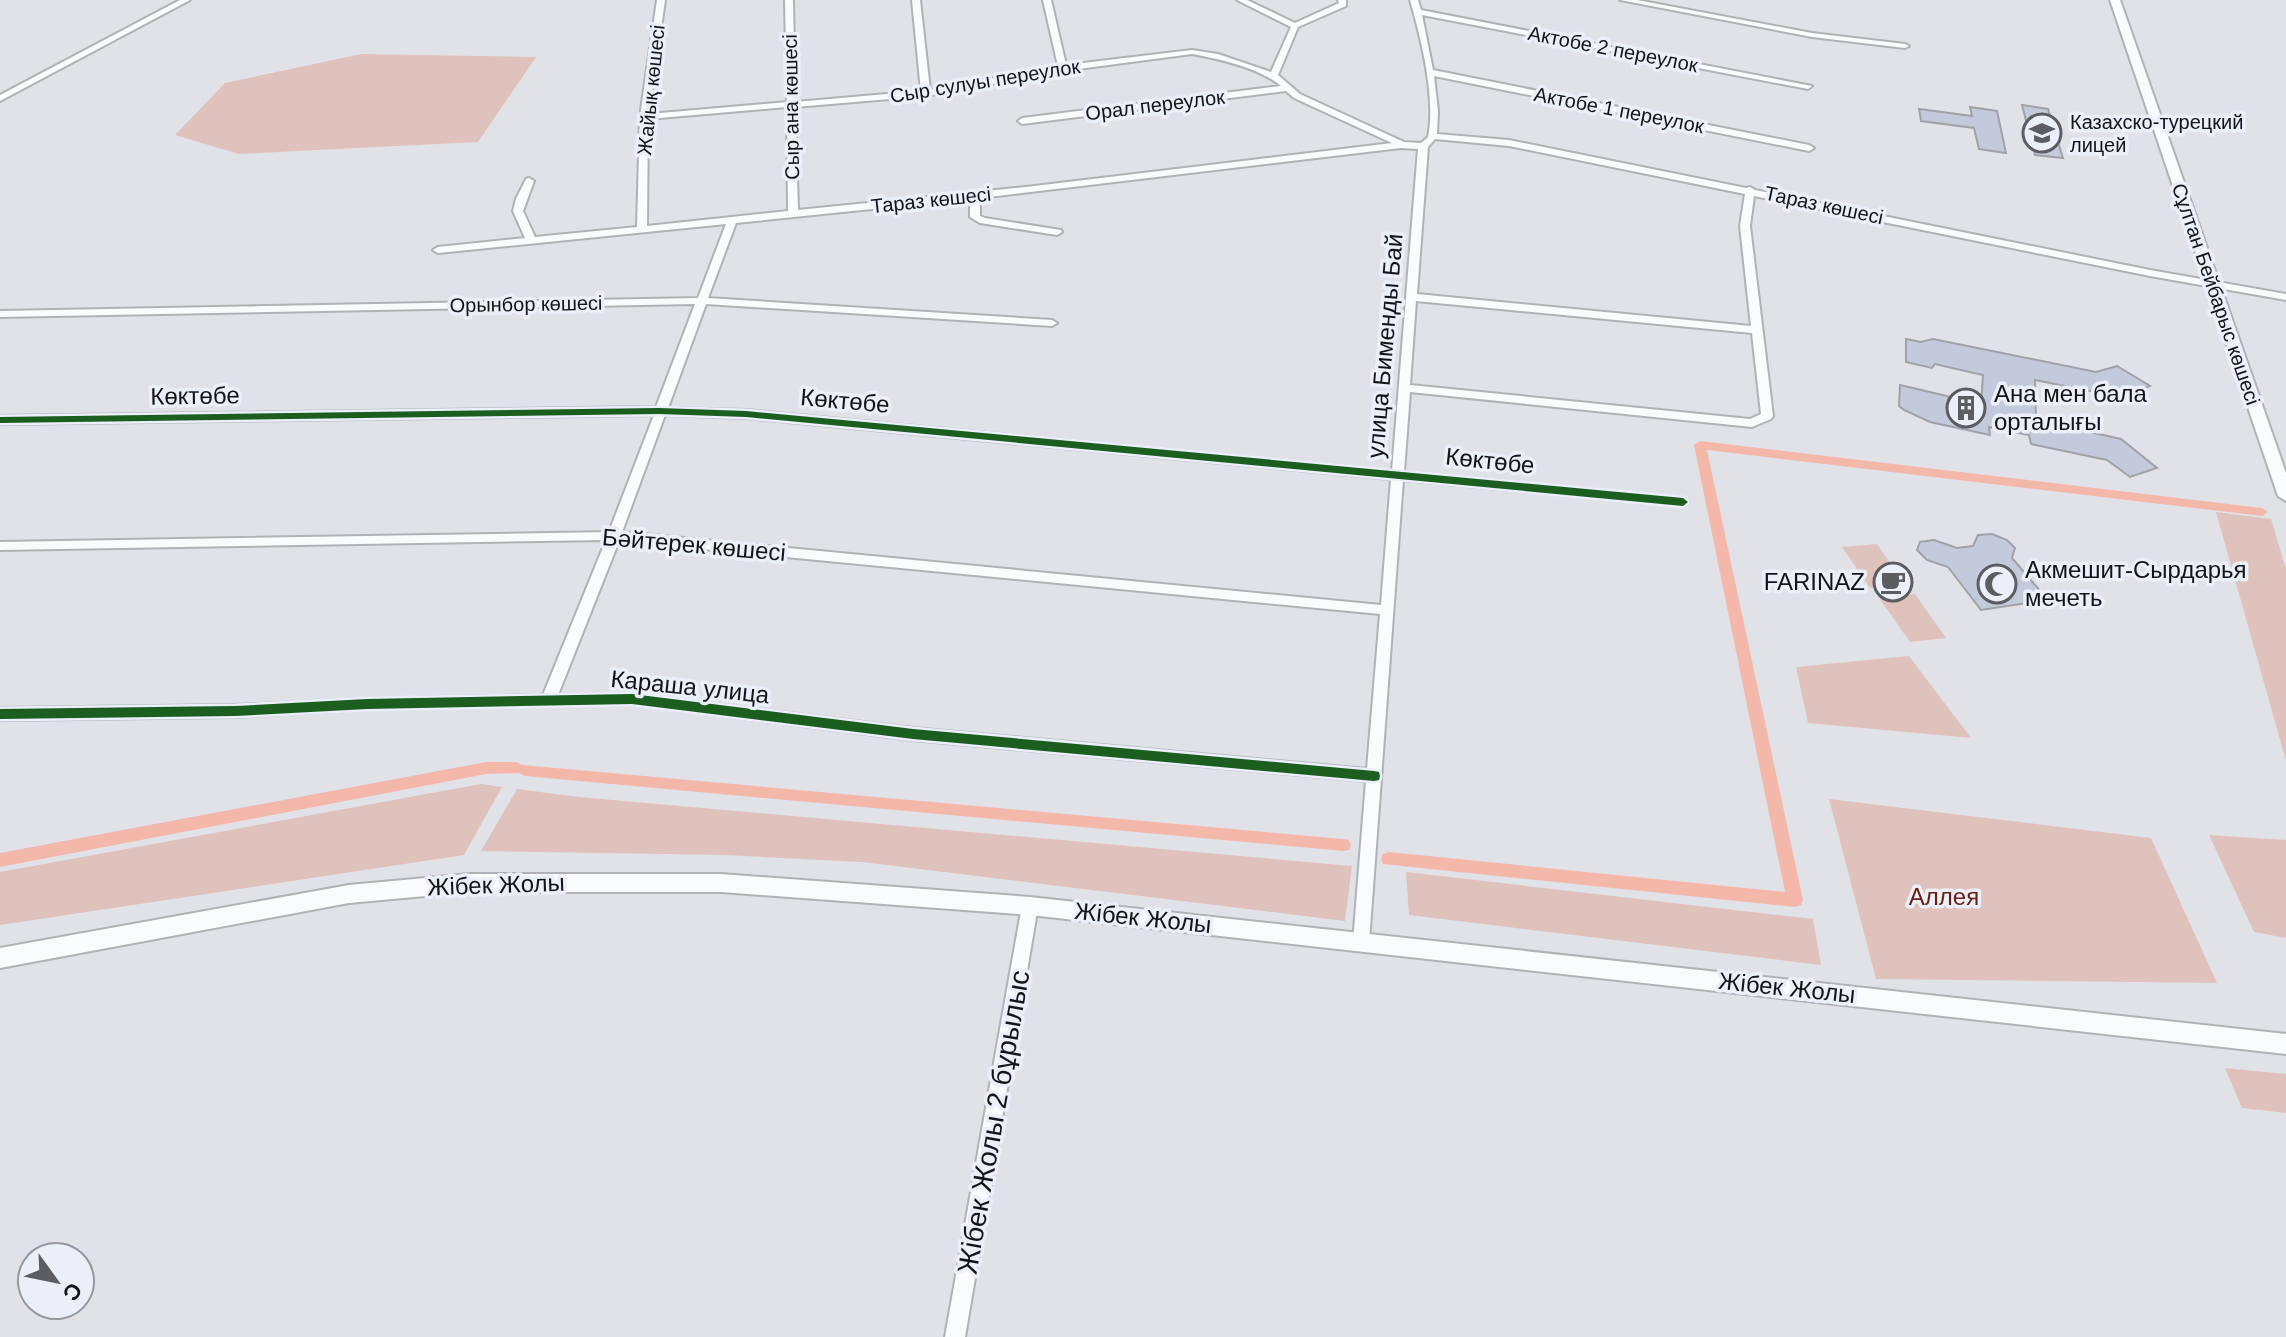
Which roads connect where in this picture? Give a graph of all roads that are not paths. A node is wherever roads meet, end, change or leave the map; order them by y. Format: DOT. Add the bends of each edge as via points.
graph roads {
  1 [pos="186,0"];
  2 [pos="661,0"];
  3 [pos="789,0"];
  4 [pos="916,0"];
  5 [pos="1047,0"];
  6 [pos="1241,0"];
  7 [pos="1342,0"];
  8 [pos="1624,0"];
  9 [pos="2115,0"];
  10 [pos="1416,6"];
  11 [pos="1295,26"];
  12 [pos="1905,46"];
  13 [pos="1063,68"];
  14 [pos="1429,72"];
  15 [pos="1274,76"];
  16 [pos="1808,86"];
  17 [pos="1289,88"];
  18 [pos="926,93"];
  19 [pos="0,98"];
  20 [pos="793,104"];
  21 [pos="644,117"];
  22 [pos="1022,121"];
  23 [pos="1428,141"];
  24 [pos="1401,145"];
  25 [pos="1809,148"];
  26 [pos="529,181"];
  27 [pos="1750,190"];
  28 [pos="975,195"];
  29 [pos="793,213"];
  30 [pos="732,220"];
  31 [pos="642,228"];
  32 [pos="1057,232"];
  33 [pos="531,239"];
  34 [pos="438,250"];
  35 [pos="2213,285"];
  36 [pos="1410,297"];
  37 [pos="2286,297"];
  38 [pos="702,301"];
  39 [pos="0,314"];
  40 [pos="1052,323"];
  41 [pos="1757,330"];
  42 [pos="1404,388"];
  43 [pos="659,411"];
  44 [pos="0,420"];
  45 [pos="1396,473"];
  46 [pos="2286,496"];
  47 [pos="1683,502"];
  48 [pos="614,536"];
  49 [pos="0,546"];
  50 [pos="1386,610"];
  51 [pos="548,701"];
  52 [pos="0,714"];
  53 [pos="1374,776"];
  54 [pos="1030,906"];
  55 [pos="1361,942"];
  56 [pos="0,958"];
  57 [pos="2286,1044"];
  58 [pos="955,1337"];
  1 -- 19 [label="street"];
  2 -- 21 [label="street, Жайық көшесі"];
  3 -- 20 [label="street, Сыр ана көшесі"];
  4 -- 18 [label="street"];
  5 -- 13 [label="street"];
  6 -- 11 [label="street"];
  7 -- 11 [label="street"];
  8 -- 12 [label="street" via="1812,35"];
  9 -- 35 [label="main road, Сұлтан Бейбарыс көшесі"];
  10 -- 14 [label="street, улица Бименды Бай"];
  10 -- 16 [label="street, Актобе 2 переулок"];
  11 -- 15 [label="street"];
  13 -- 15 [label="street, Сыр сулуы переулок" via="1199,52"];
  13 -- 18 [label="street, Сыр сулуы переулок"];
  14 -- 23 [label="street, улица Бименды Бай"];
  14 -- 25 [label="street, Актобе 1 переулок"];
  15 -- 17 [label="street"];
  17 -- 22 [label="street, Орал переулок"];
  17 -- 24 [label="street"];
  18 -- 20 [label="street, Сыр сулуы переулок"];
  20 -- 21 [label="street, Сыр сулуы переулок"];
  20 -- 29 [label="street, Сыр ана көшесі"];
  21 -- 31 [label="street, Жайық көшесі"];
  23 -- 24 [label="street, Тараз көшесі"];
  23 -- 27 [label="street, Тараз көшесі" via="1451,135 1509,143"];
  23 -- 36 [label="street, улица Бименды Бай"];
  24 -- 28 [label="street, Тараз көшесі"];
  26 -- 33 [label="street" via="516,207"];
  27 -- 35 [label="street, Тараз көшесі"];
  27 -- 41 [label="street" via="1745,226"];
  28 -- 29 [label="street, Тараз көшесі"];
  28 -- 32 [label="street" via="975,217 983,221"];
  29 -- 30 [label="street, Тараз көшесі"];
  30 -- 31 [label="street, Тараз көшесі"];
  30 -- 38 [label="street"];
  31 -- 33 [label="street, Тараз көшесі"];
  33 -- 34 [label="street, Тараз көшесі"];
  35 -- 37 [label="street, Тараз көшесі"];
  35 -- 46 [label="main road, Сұлтан Бейбарыс көшесі"];
  36 -- 41 [label="street"];
  36 -- 42 [label="street, улица Бименды Бай"];
  38 -- 39 [label="street, Орынбор көшесі"];
  38 -- 40 [label="street, Орынбор көшесі"];
  38 -- 43 [label="street"];
  41 -- 42 [label="street" via="1767,416 1752,423"];
  42 -- 45 [label="street, улица Бименды Бай"];
  43 -- 44 [label="street, Көктөбе"];
  43 -- 45 [label="street, Көктөбе" via="746,414"];
  43 -- 48 [label="street"];
  45 -- 47 [label="street, Көктөбе"];
  45 -- 50 [label="street, улица Бименды Бай"];
  48 -- 49 [label="street, Бәйтерек көшесі"];
  48 -- 50 [label="street, Бәйтерек көшесі"];
  48 -- 51 [label="street"];
  50 -- 53 [label="street, улица Бименды Бай"];
  51 -- 52 [label="street, Караша улица"];
  51 -- 53 [label="street, Караша улица" via="632,699 913,734"];
  53 -- 55 [label="street, улица Бименды Бай"];
  54 -- 55 [label="main road, Жібек Жолы"];
  54 -- 56 [label="main road, Жібек Жолы" via="721,883 469,883 349,894"];
  54 -- 58 [label="street, Жібек Жолы 2 бұрылыс"];
  55 -- 57 [label="main road, Жібек Жолы"];
}
